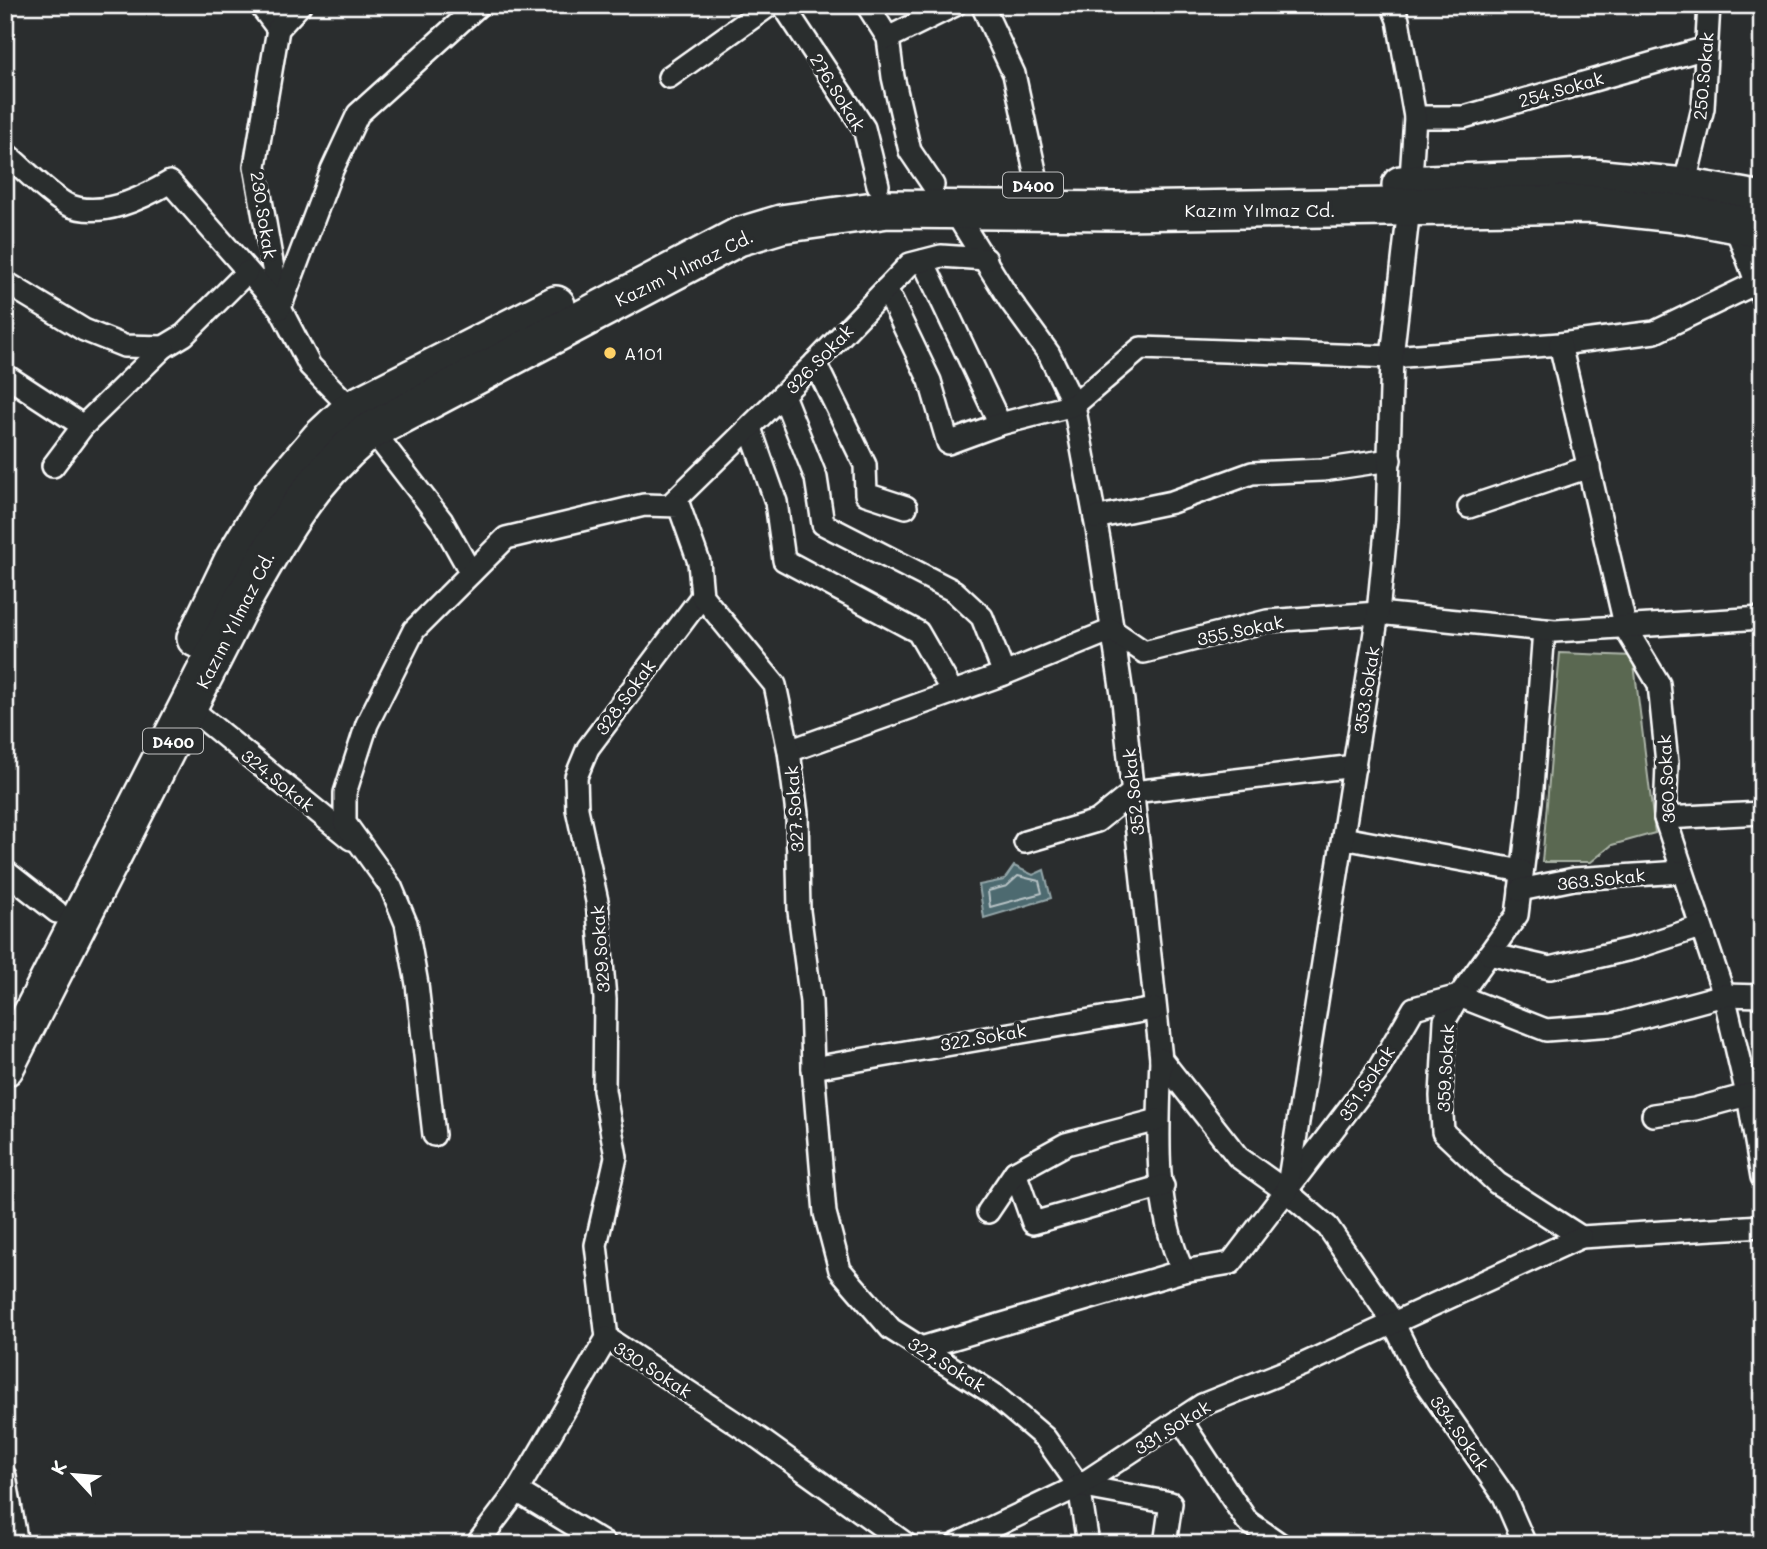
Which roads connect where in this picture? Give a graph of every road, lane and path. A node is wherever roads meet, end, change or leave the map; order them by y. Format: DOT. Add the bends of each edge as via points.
graph roads {
  1 [pos="260,5"];
  2 [pos="300,5"];
  3 [pos="770,5"];
  4 [pos="783,5"];
  5 [pos="867,5"];
  6 [pos="956,5"];
  7 [pos="982,5"];
  8 [pos="1392,5"];
  9 [pos="1709,5"];
  10 [pos="467,9"];
  11 [pos="278,30"];
  12 [pos="888,38"];
  13 [pos="1706,48"];
  14 [pos="669,77"];
  15 [pos="1415,117"];
  16 [pos="5,153"];
  17 [pos="878,185"];
  18 [pos="1038,185"];
  19 [pos="1684,187"];
  20 [pos="1410,196"];
  21 [pos="943,197"];
  22 [pos="1762,201"];
  23 [pos="1748,226"];
  24 [pos="986,259"];
  25 [pos="923,261"];
  26 [pos="247,272"];
  27 [pos="5,282"];
  28 [pos="886,289"];
  29 [pos="1759,290"];
  30 [pos="280,308"];
  31 [pos="1560,344"];
  32 [pos="164,348"];
  33 [pos="1392,357"];
  34 [pos="815,363"];
  35 [pos="5,375"];
  36 [pos="783,395"];
  37 [pos="1074,405"];
  38 [pos="362,420"];
  39 [pos="1000,424"];
  40 [pos="83,426"];
  41 [pos="750,428"];
  42 [pos="1390,460"];
  43 [pos="53,466"];
  44 [pos="1589,467"];
  45 [pos="670,505"];
  46 [pos="906,507"];
  47 [pos="1469,507"];
  48 [pos="1095,518"];
  49 [pos="471,573"];
  50 [pos="702,596"];
  51 [pos="1378,613"];
  52 [pos="1762,618"];
  53 [pos="1626,629"];
  54 [pos="1112,630"];
  55 [pos="1544,630"];
  56 [pos="1004,674"];
  57 [pos="952,691"];
  58 [pos="190,708"];
  59 [pos="789,751"];
  60 [pos="1354,766"];
  61 [pos="1133,792"];
  62 [pos="577,809"];
  63 [pos="1762,813"];
  64 [pos="1665,818"];
  65 [pos="1343,838"];
  66 [pos="1025,842"];
  67 [pos="366,852"];
  68 [pos="5,871"];
  69 [pos="1681,872"];
  70 [pos="1521,881"];
  71 [pos="57,912"];
  72 [pos="1700,927"];
  73 [pos="1489,954"];
  74 [pos="1724,995"];
  75 [pos="1459,996"];
  76 [pos="1762,996"];
  77 [pos="1154,1009"];
  78 [pos="5,1012"];
  79 [pos="1161,1059"];
  80 [pos="5,1067"];
  81 [pos="813,1068"];
  82 [pos="604,1090"];
  83 [pos="1747,1096"];
  84 [pos="1653,1115"];
  85 [pos="1158,1120"];
  86 [pos="434,1135"];
  87 [pos="1015,1172"];
  88 [pos="1762,1177"];
  89 [pos="1163,1186"];
  90 [pos="1287,1192"];
  91 [pos="988,1212"];
  92 [pos="1762,1226"];
  93 [pos="1581,1237"];
  94 [pos="1183,1272"];
  95 [pos="1393,1322"];
  96 [pos="607,1338"];
  97 [pos="924,1347"];
  98 [pos="1180,1419"];
  99 [pos="5,1476"];
  100 [pos="1079,1486"];
  101 [pos="517,1491"];
  102 [pos="17,1544"];
  103 [pos="477,1544"];
  104 [pos="605,1544"];
  105 [pos="906,1544"];
  106 [pos="957,1544"];
  107 [pos="1088,1544"];
  108 [pos="1165,1544"];
  109 [pos="1280,1544"];
  110 [pos="1521,1544"];
  1 -- 11 [label="street"];
  2 -- 11 [label="street"];
  3 -- 14 [label="street"];
  4 -- 17 [label="street, 276.Sokak" via="864,128"];
  5 -- 12 [label="street"];
  6 -- 12 [label="street"];
  7 -- 18 [label="street" via="1014,74"];
  8 -- 15 [label="street, 353.Sokak"];
  9 -- 13 [label="street, 250.Sokak"];
  10 -- 30 [label="street" via="358,114"];
  11 -- 30 [label="street, 230.Sokak" via="255,166"];
  12 -- 21 [label="street, 352.Sokak" via="910,151"];
  13 -- 15 [label="street, 254.Sokak" via="1464,117"];
  13 -- 19 [label="street, 250.Sokak" via="1703,108"];
  15 -- 20 [label="street, 353.Sokak"];
  16 -- 26 [label="street" via="68,205 99,208 142,198 170,182"];
  17 -- 21 [label="highway, Kazım Yılmaz Cd. / D400"];
  17 -- 38 [label="highway, Kazım Yılmaz Cd. / D400" via="822,191 712,225"];
  18 -- 20 [label="highway, Kazım Yılmaz Cd. / D400" via="1354,188"];
  18 -- 21 [label="highway, Kazım Yılmaz Cd. / D400"];
  19 -- 20 [label="highway, Kazım Yılmaz Cd. / D400" via="1592,178"];
  19 -- 22 [label="highway, Kazım Yılmaz Cd. / D400"];
  20 -- 21 [label="highway, Kazım Yılmaz Cd. / D400"];
  20 -- 23 [label="highway, Kazım Yılmaz Cd. / D400" via="1592,204"];
  20 -- 33 [label="street, 353.Sokak"];
  21 -- 24 [label="street, 352.Sokak"];
  21 -- 38 [label="highway, Kazım Yılmaz Cd. / D400" via="781,224 738,237"];
  23 -- 29 [label="street"];
  24 -- 25 [label="street, 326.Sokak" via="941,256"];
  24 -- 37 [label="street, 352.Sokak" via="1049,354"];
  25 -- 28 [label="street, 326.Sokak" via="910,264"];
  25 -- 39 [label="street"];
  26 -- 30 [label="street"];
  26 -- 32 [label="street" via="184,335"];
  27 -- 32 [label="street" via="84,330 124,346"];
  28 -- 34 [label="street, 326.Sokak"];
  28 -- 39 [label="street" via="930,381 948,443"];
  29 -- 31 [label="street" via="1655,332"];
  30 -- 38 [label="street, 230.Sokak" via="310,366"];
  31 -- 33 [label="street"];
  31 -- 44 [label="street, 360.Sokak"];
  32 -- 40 [label="street"];
  33 -- 37 [label="street" via="1141,348"];
  33 -- 42 [label="street, 353.Sokak"];
  34 -- 36 [label="street, 326.Sokak"];
  34 -- 46 [label="street" via="865,465 866,494"];
  35 -- 40 [label="street"];
  36 -- 41 [label="street, 326.Sokak"];
  36 -- 56 [label="street" via="816,478 824,524 954,591 982,617"];
  37 -- 39 [label="street"];
  37 -- 48 [label="street, 352.Sokak"];
  38 -- 49 [label="street, 230.Sokak" via="442,521"];
  38 -- 58 [label="highway, Kazım Yılmaz Cd. / D400" via="302,500 235,614"];
  38 -- 71 [label="highway, Kazım Yılmaz Cd. / D400" via="292,469 233,561"];
  40 -- 43 [label="street"];
  41 -- 45 [label="street, 326.Sokak"];
  41 -- 57 [label="street" via="776,502 784,560 918,632"];
  42 -- 48 [label="street" via="1323,470 1252,473 1172,502"];
  42 -- 51 [label="street, 353.Sokak"];
  44 -- 47 [label="street"];
  44 -- 53 [label="street, 360.Sokak"];
  45 -- 49 [label="street" via="644,505 506,538"];
  45 -- 50 [label="street" via="679,506 699,562"];
  48 -- 54 [label="street, 352.Sokak"];
  49 -- 67 [label="street" via="414,630 367,724 345,793 345,823"];
  50 -- 59 [label="street, 327.Sokak" via="775,685"];
  50 -- 62 [label="street, 328.Sokak" via="588,748 576,777"];
  51 -- 54 [label="street, 355.Sokak" via="1267,621 1144,652"];
  51 -- 55 [label="street, 355.Sokak"];
  51 -- 60 [label="street, 353.Sokak"];
  52 -- 53 [label="street, 355.Sokak"];
  53 -- 55 [label="street, 355.Sokak"];
  53 -- 64 [label="street, 360.Sokak" via="1659,684 1667,763"];
  54 -- 56 [label="street"];
  54 -- 61 [label="street, 352.Sokak"];
  55 -- 70 [label="street, 359.Sokak"];
  56 -- 57 [label="street"];
  57 -- 59 [label="street"];
  58 -- 67 [label="street, 324.Sokak"];
  58 -- 80 [label="highway, Kazım Yılmaz Cd. / D400"];
  59 -- 81 [label="street, 327.Sokak"];
  60 -- 61 [label="street"];
  60 -- 65 [label="street, 353.Sokak"];
  61 -- 66 [label="street" via="1097,821"];
  61 -- 77 [label="street, 352.Sokak"];
  62 -- 82 [label="street, 329.Sokak" via="597,901"];
  63 -- 64 [label="street"];
  64 -- 69 [label="street, 360.Sokak"];
  65 -- 70 [label="street"];
  65 -- 90 [label="street, 353.Sokak"];
  67 -- 86 [label="street" via="391,887 406,923"];
  68 -- 71 [label="street"];
  69 -- 70 [label="street, 363.Sokak"];
  69 -- 72 [label="street, 360.Sokak"];
  70 -- 73 [label="street, 359.Sokak" via="1517,915"];
  71 -- 78 [label="highway, Kazım Yılmaz Cd. / D400"];
  72 -- 73 [label="street" via="1550,968"];
  72 -- 74 [label="street, 360.Sokak"];
  73 -- 75 [label="street, 359.Sokak"];
  74 -- 75 [label="street" via="1613,1025 1546,1030"];
  74 -- 76 [label="street"];
  74 -- 83 [label="street, 360.Sokak"];
  75 -- 90 [label="street, 351.Sokak" via="1414,1008 1377,1072"];
  75 -- 93 [label="street, 359.Sokak" via="1445,1020 1443,1132 1497,1182"];
  77 -- 79 [label="street, 352.Sokak"];
  77 -- 81 [label="street, 322.Sokak"];
  79 -- 85 [label="street, 352.Sokak"];
  79 -- 90 [label="street" via="1238,1157"];
  81 -- 97 [label="street, 327.Sokak" via="825,1213 840,1270 891,1329"];
  82 -- 96 [label="street, 330.Sokak" via="616,1157 596,1245"];
  83 -- 84 [label="street"];
  83 -- 88 [label="street, 360.Sokak"];
  85 -- 87 [label="street" via="1066,1144"];
  85 -- 89 [label="street, 352.Sokak" via="1157,1154"];
  87 -- 89 [label="street" via="1033,1223"];
  87 -- 91 [label="street"];
  89 -- 94 [label="street, 352.Sokak" via="1174,1251"];
  90 -- 94 [label="street, 351.Sokak" via="1231,1263"];
  90 -- 95 [label="street" via="1328,1227"];
  92 -- 93 [label="street"];
  93 -- 95 [label="street, 331.Sokak"];
  94 -- 97 [label="street, 351.Sokak"];
  95 -- 98 [label="street, 331.Sokak" via="1202,1405"];
  95 -- 110 [label="street, 334.Sokak" via="1417,1371 1504,1496"];
  96 -- 101 [label="street"];
  96 -- 105 [label="street, 330.Sokak" via="760,1439"];
  97 -- 100 [label="street, 327.Sokak" via="992,1392 1045,1438"];
  98 -- 100 [label="street, 331.Sokak"];
  98 -- 109 [label="street" via="1247,1521"];
  99 -- 102 [label="street"];
  100 -- 106 [label="street, 331.Sokak"];
  100 -- 107 [label="street, 327.Sokak"];
  100 -- 108 [label="street" via="1171,1503"];
  101 -- 103 [label="street"];
  101 -- 104 [label="street"];
}
